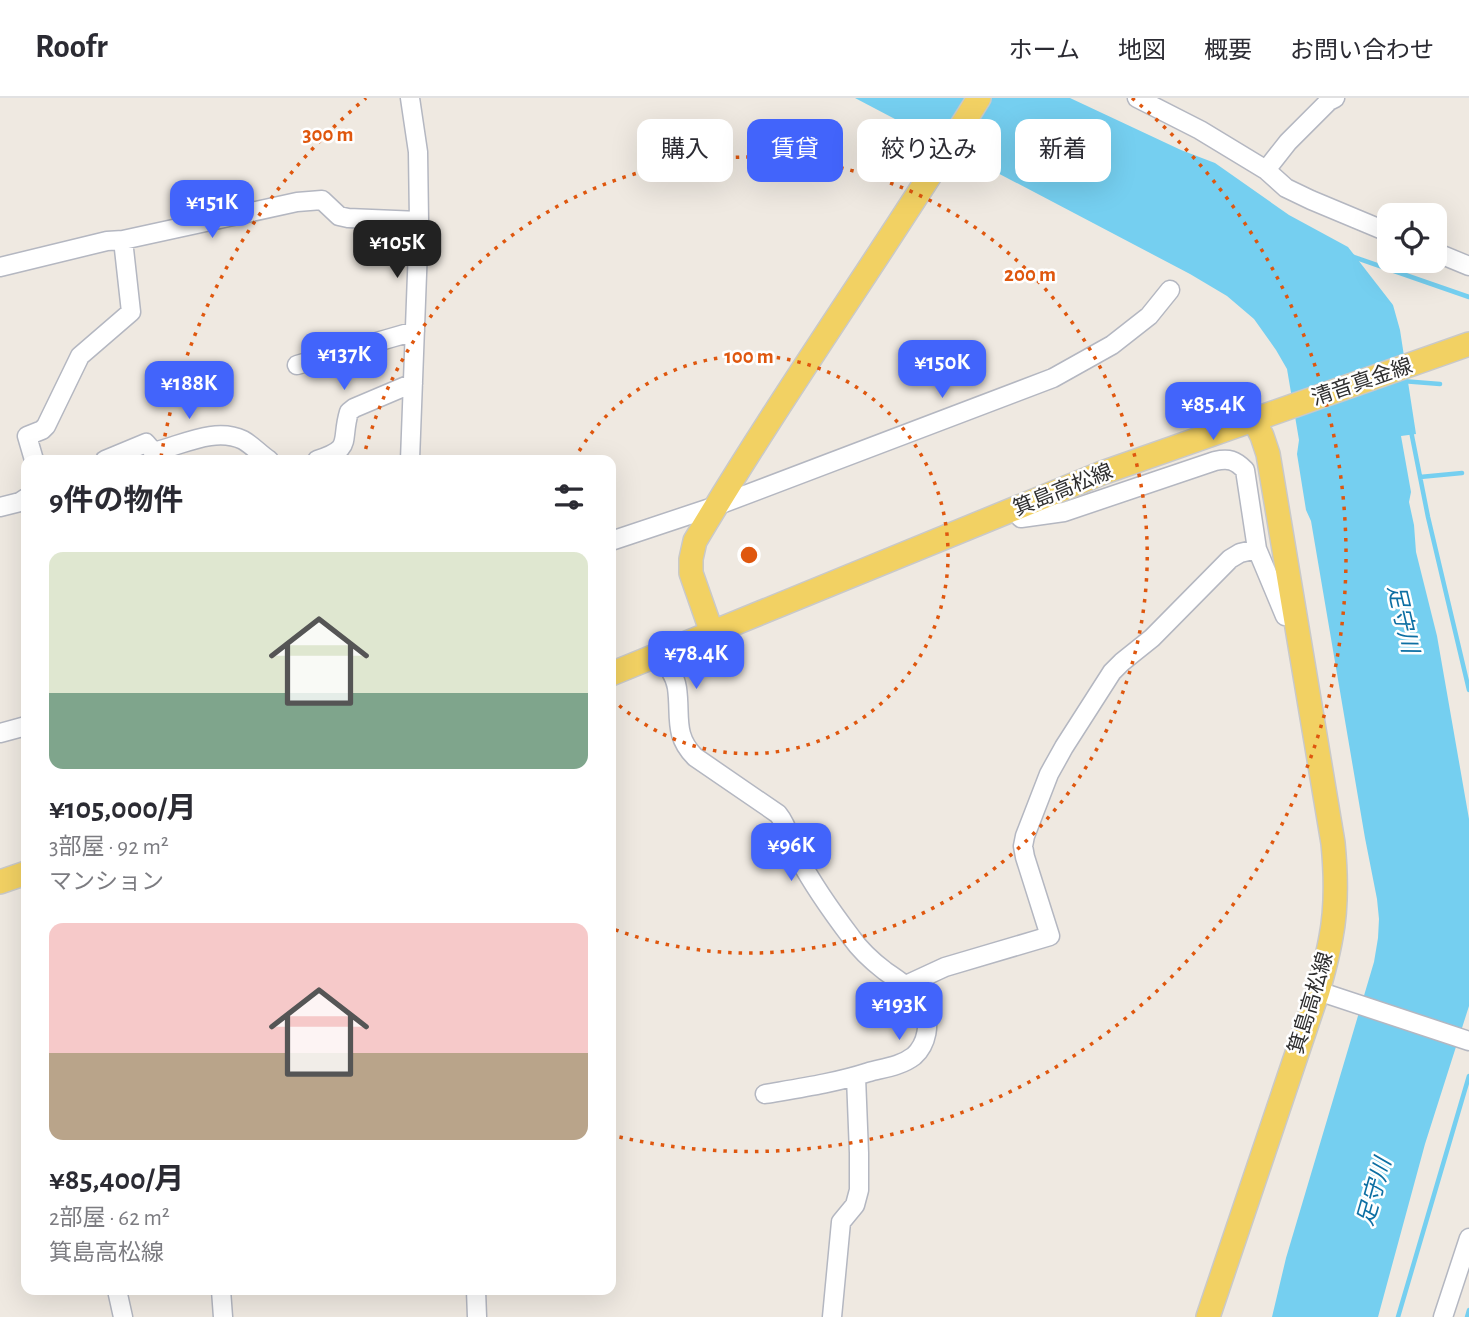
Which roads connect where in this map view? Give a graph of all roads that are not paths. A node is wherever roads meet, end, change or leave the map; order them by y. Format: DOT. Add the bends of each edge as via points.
graph roads {
  1 [pos="410,98"];
  2 [pos="979,98"];
  3 [pos="1137,98"];
  4 [pos="1335,98"];
  5 [pos="1266,170"];
  6 [pos="419,221"];
  7 [pos="1377,228"];
  8 [pos="123,240"];
  9 [pos="1447,257"];
  10 [pos="1469,266"];
  11 [pos="0,267"];
  12 [pos="1170,290"];
  13 [pos="415,331"];
  14 [pos="1469,344"];
  15 [pos="297,365"];
  16 [pos="413,383"];
  17 [pos="1254,420"];
  18 [pos="33,455"];
  19 [pos="117,455"];
  20 [pos="262,455"];
  21 [pos="331,455"];
  22 [pos="410,455"];
  23 [pos="21,502"];
  24 [pos="716,506"];
  25 [pos="0,507"];
  26 [pos="1013,510"];
  27 [pos="616,539"];
  28 [pos="1257,549"];
  29 [pos="1295,614"];
  30 [pos="712,634"];
  31 [pos="659,654"];
  32 [pos="616,672"];
  33 [pos="21,727"];
  34 [pos="0,733"];
  35 [pos="21,875"];
  36 [pos="0,882"];
  37 [pos="906,985"];
  38 [pos="1324,993"];
  39 [pos="1469,1041"];
  40 [pos="856,1077"];
  41 [pos="765,1094"];
  42 [pos="1469,1238"];
  43 [pos="118,1295"];
  44 [pos="221,1295"];
  45 [pos="476,1295"];
  46 [pos="123,1317"];
  47 [pos="223,1317"];
  48 [pos="477,1317"];
  49 [pos="832,1317"];
  50 [pos="1208,1317"];
  51 [pos="1443,1317"];
  1 -- 6 [label="street" via="418,152"];
  2 -- 24 [label="main road"];
  3 -- 5 [label="street"];
  4 -- 5 [label="street"];
  5 -- 7 [label="street" via="1286,188"];
  6 -- 8 [label="street" via="348,218 322,201 310,200"];
  6 -- 13 [label="street"];
  8 -- 11 [label="street"];
  8 -- 18 [label="street" via="131,312 80,356 46,426 27,436"];
  9 -- 10 [label="street"];
  12 -- 24 [label="street" via="1149,316 1112,345 1054,378"];
  13 -- 15 [label="street"];
  13 -- 16 [label="street"];
  14 -- 17 [label="main road, 清音真金線"];
  16 -- 21 [label="street" via="348,412 343,447"];
  16 -- 22 [label="street"];
  17 -- 26 [label="main road, 箕島高松線" via="1102,473"];
  17 -- 29 [label="main road, 箕島高松線" via="1268,454"];
  19 -- 20 [label="street" via="146,443 157,451 229,436"];
  23 -- 25 [label="street"];
  24 -- 27 [label="street"];
  24 -- 30 [label="main road" via="695,541 691,559 691,573"];
  26 -- 28 [label="street" via="1021,518 1064,512 1226,459 1245,470"];
  26 -- 30 [label="main road, 箕島高松線"];
  28 -- 29 [label="street" via="1285,617"];
  28 -- 37 [label="street" via="1230,559 1112,672 1049,774 1023,846 1050,936 945,967"];
  29 -- 38 [label="main road, 箕島高松線" via="1336,874"];
  30 -- 31 [label="main road"];
  31 -- 32 [label="main road"];
  31 -- 37 [label="street" via="677,686 685,747 778,814 804,867 852,940"];
  33 -- 34 [label="street"];
  35 -- 36 [label="main road"];
  37 -- 40 [label="street" via="925,1014 923,1044 906,1061"];
  38 -- 39 [label="street"];
  38 -- 50 [label="main road, 箕島高松線"];
  40 -- 41 [label="street"];
  40 -- 49 [label="street" via="859,1190 855,1205 841,1222"];
  42 -- 51 [label="street"];
  43 -- 46 [label="street"];
  44 -- 47 [label="street"];
  45 -- 48 [label="street"];
}
